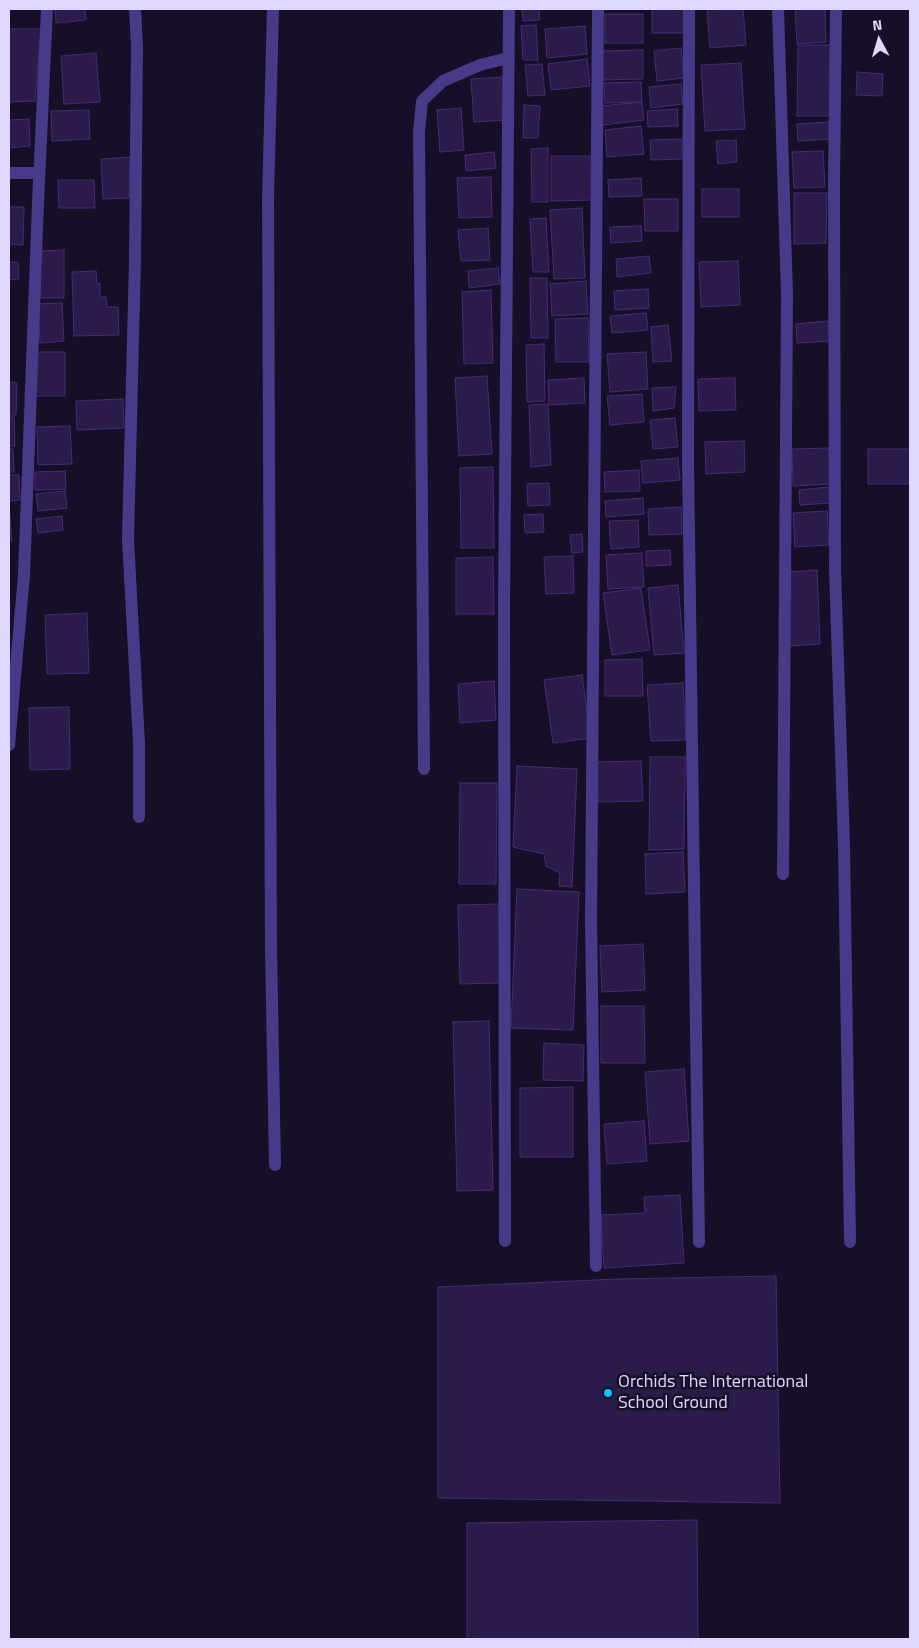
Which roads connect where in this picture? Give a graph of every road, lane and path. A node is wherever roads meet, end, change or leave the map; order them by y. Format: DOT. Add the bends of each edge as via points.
graph roads {
  1 [pos="47,9"];
  2 [pos="135,9"];
  3 [pos="273,9"];
  4 [pos="508,9"];
  5 [pos="598,9"];
  6 [pos="689,9"];
  7 [pos="778,9"];
  8 [pos="836,9"];
  9 [pos="508,58"];
  10 [pos="9,173"];
  11 [pos="39,173"];
  12 [pos="9,745"];
  13 [pos="424,769"];
  14 [pos="139,817"];
  15 [pos="783,874"];
  16 [pos="275,1164"];
  17 [pos="505,1240"];
  18 [pos="699,1242"];
  19 [pos="850,1242"];
  20 [pos="596,1266"];
  1 -- 11 [label="street"];
  2 -- 14 [label="street" via="135,260 128,539 140,743"];
  3 -- 16 [label="street" via="268,217"];
  4 -- 9 [label="street"];
  5 -- 20 [label="street" via="591,912"];
  6 -- 18 [label="street" via="688,462"];
  7 -- 15 [label="street" via="787,294"];
  8 -- 19 [label="street" via="835,569 844,845"];
  9 -- 13 [label="street" via="480,65 443,81 422,101 419,142"];
  9 -- 17 [label="street" via="504,586"];
  10 -- 11 [label="street"];
  11 -- 12 [label="street" via="24,575"];
}
